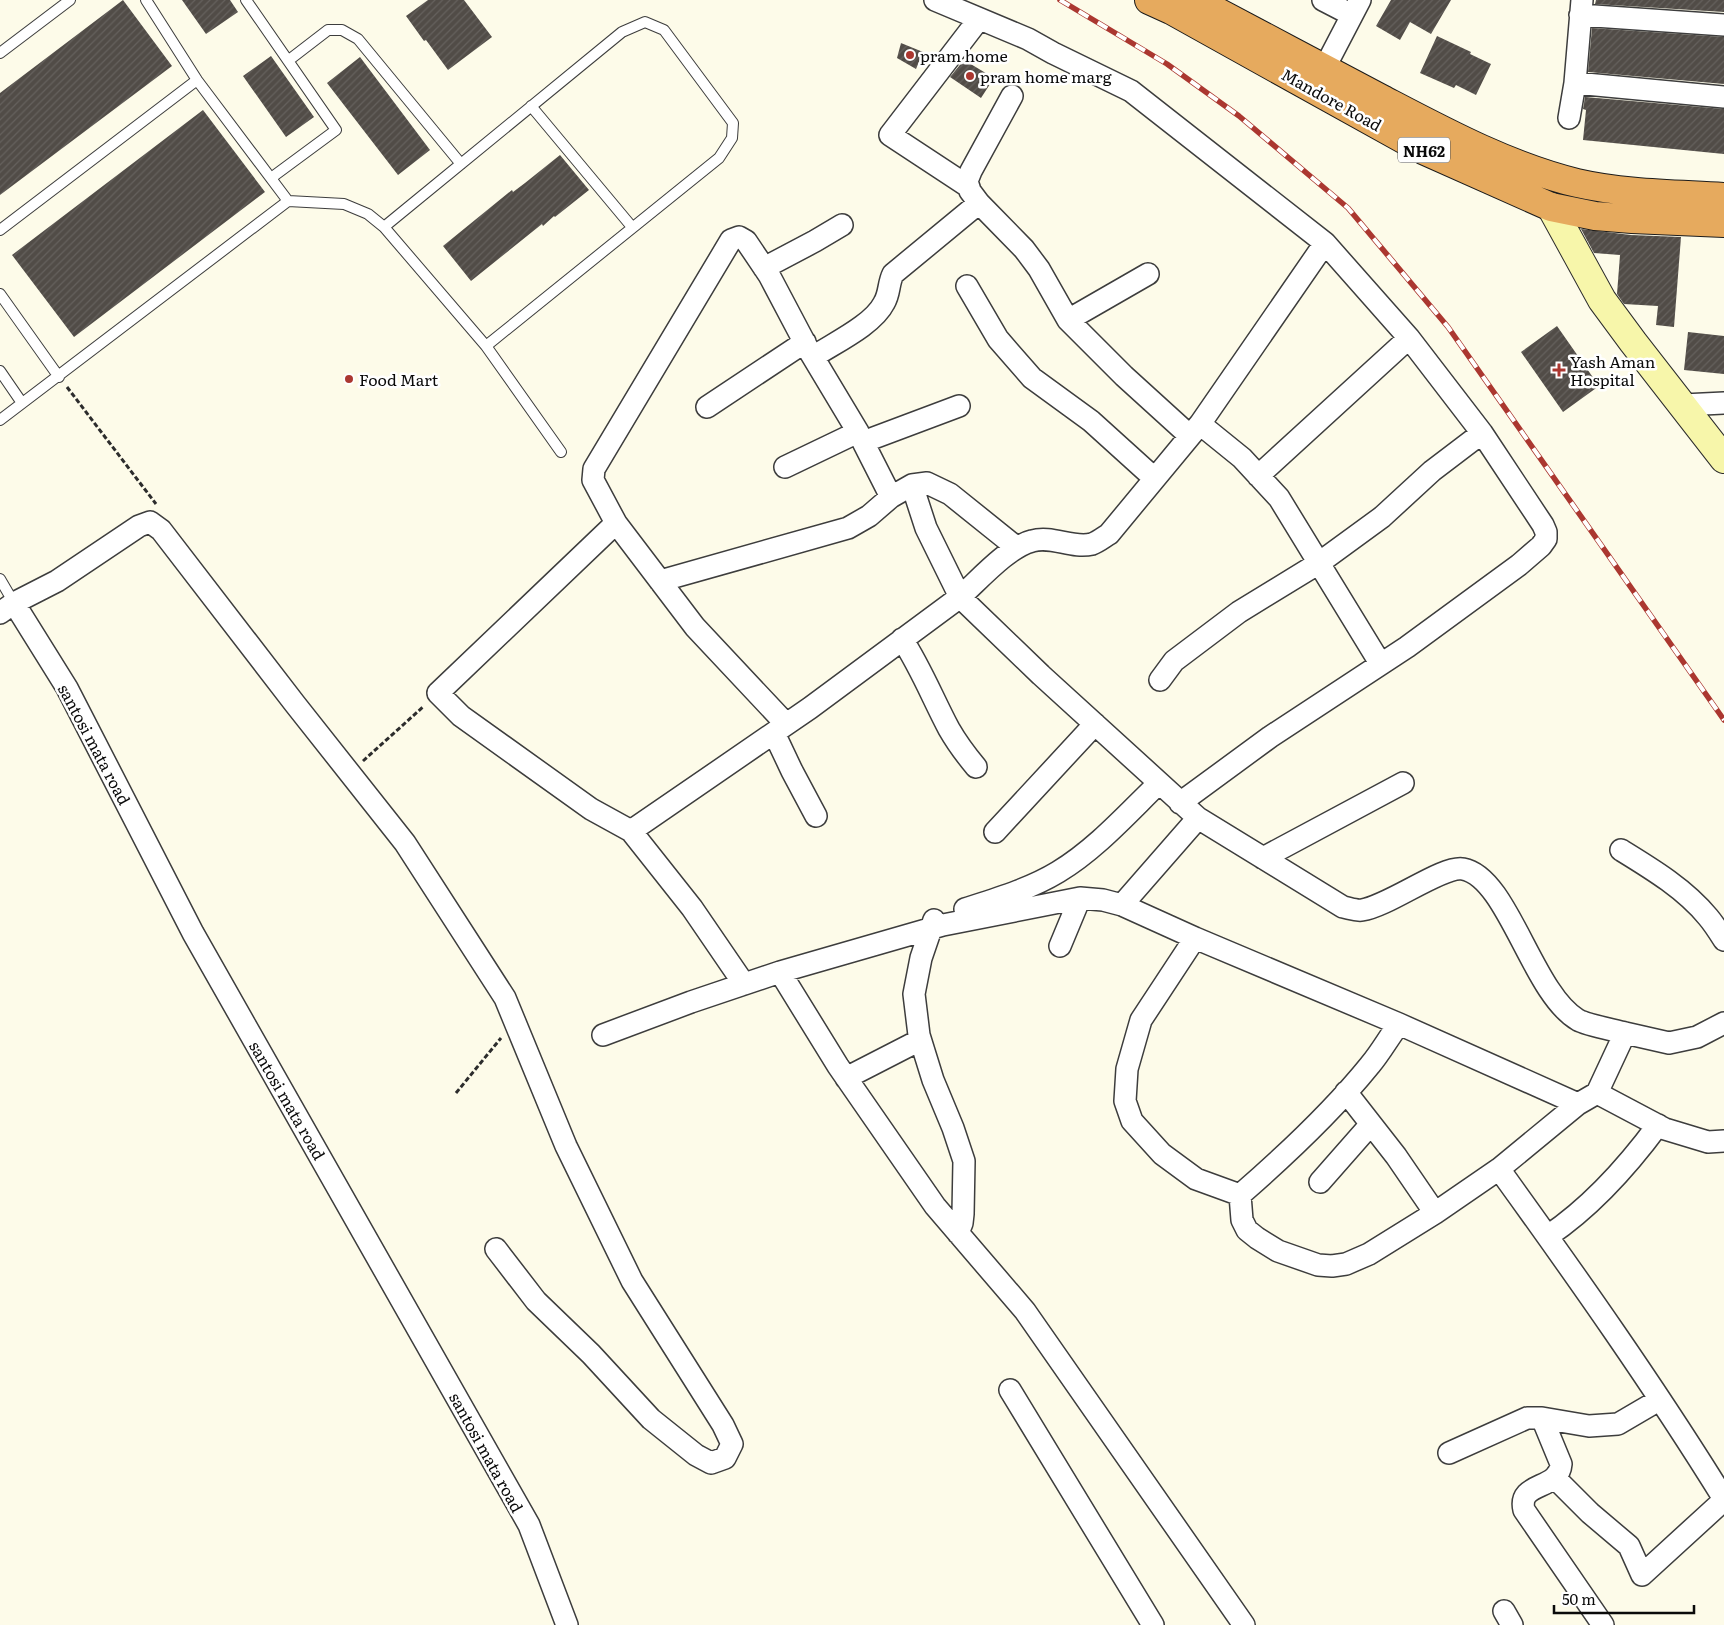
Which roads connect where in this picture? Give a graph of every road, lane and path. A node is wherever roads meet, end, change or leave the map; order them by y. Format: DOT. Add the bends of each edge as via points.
graph roads {
  1 [pos="70,0"];
  2 [pos="146,0"];
  3 [pos="246,0"];
  4 [pos="935,0"];
  5 [pos="1149,0"];
  6 [pos="1195,0"];
  7 [pos="1322,0"];
  8 [pos="1581,7"];
  9 [pos="1356,8"];
  10 [pos="979,19"];
  11 [pos="1724,25"];
  12 [pos="0,53"];
  13 [pos="289,60"];
  14 [pos="1324,69"];
  15 [pos="197,80"];
  16 [pos="1575,83"];
  17 [pos="1012,96"];
  18 [pos="1724,97"];
  19 [pos="531,106"];
  20 [pos="1570,118"];
  21 [pos="461,164"];
  22 [pos="271,178"];
  23 [pos="974,195"];
  24 [pos="1724,197"];
  25 [pos="288,201"];
  26 [pos="1551,207"];
  27 [pos="1724,223"];
  28 [pos="842,225"];
  29 [pos="384,226"];
  30 [pos="632,228"];
  31 [pos="0,230"];
  32 [pos="1324,243"];
  33 [pos="764,268"];
  34 [pos="1148,274"];
  35 [pos="967,286"];
  36 [pos="0,294"];
  37 [pos="1068,320"];
  38 [pos="1408,338"];
  39 [pos="486,346"];
  40 [pos="809,350"];
  41 [pos="0,372"];
  42 [pos="59,377"];
  43 [pos="22,403"];
  44 [pos="1724,403"];
  45 [pos="1683,405"];
  46 [pos="959,406"];
  47 [pos="706,407"];
  48 [pos="0,420"];
  49 [pos="1195,430"];
  50 [pos="1482,432"];
  51 [pos="861,437"];
  52 [pos="561,452"];
  53 [pos="1724,459"];
  54 [pos="785,467"];
  55 [pos="1258,476"];
  56 [pos="1154,478"];
  57 [pos="912,485"];
  58 [pos="891,497"];
  59 [pos="616,524"];
  60 [pos="1016,547"];
  61 [pos="1319,563"];
  62 [pos="0,579"];
  63 [pos="660,582"];
  64 [pos="960,597"];
  65 [pos="7,608"];
  66 [pos="902,639"];
  67 [pos="1380,663"];
  68 [pos="1160,680"];
  69 [pos="438,693"];
  70 [pos="1095,724"];
  71 [pos="780,728"];
  72 [pos="357,766"];
  73 [pos="976,767"];
  74 [pos="1159,783"];
  75 [pos="1403,783"];
  76 [pos="1180,803"];
  77 [pos="816,816"];
  78 [pos="1198,818"];
  79 [pos="631,831"];
  80 [pos="995,832"];
  81 [pos="1621,850"];
  82 [pos="1263,858"];
  83 [pos="1080,898"];
  84 [pos="1122,905"];
  85 [pos="932,928"];
  86 [pos="1195,938"];
  87 [pos="1724,940"];
  88 [pos="1060,946"];
  89 [pos="780,972"];
  90 [pos="744,984"];
  91 [pos="514,1022"];
  92 [pos="1724,1023"];
  93 [pos="1399,1024"];
  94 [pos="1626,1033"];
  95 [pos="603,1035"];
  96 [pos="920,1040"];
  97 [pos="846,1078"];
  98 [pos="1346,1092"];
  99 [pos="456,1093"];
  100 [pos="1597,1093"];
  101 [pos="1578,1104"];
  102 [pos="1371,1124"];
  103 [pos="1658,1125"];
  104 [pos="1724,1141"];
  105 [pos="1500,1169"];
  106 [pos="1320,1182"];
  107 [pos="1240,1195"];
  108 [pos="1436,1213"];
  109 [pos="958,1233"];
  110 [pos="1548,1236"];
  111 [pos="496,1249"];
  112 [pos="1010,1390"];
  113 [pos="1660,1400"];
  114 [pos="1542,1418"];
  115 [pos="1449,1453"];
  116 [pos="1555,1478"];
  117 [pos="1724,1500"];
  118 [pos="567,1625"];
  119 [pos="1153,1625"];
  120 [pos="1244,1625"];
  121 [pos="1603,1625"];
  1 -- 12 [label="lane"];
  2 -- 15 [label="lane"];
  3 -- 13 [label="lane"];
  4 -- 10 [label="street"];
  5 -- 26 [label="highway, Mandore Road / NH62" via="1424,150"];
  6 -- 14 [label="highway, Mandore Road / NH62"];
  7 -- 9 [label="street"];
  8 -- 11 [label="street"];
  8 -- 16 [label="street"];
  9 -- 14 [label="street"];
  10 -- 23 [label="street" via="890,136"];
  10 -- 32 [label="street" via="1028,39 1131,91"];
  13 -- 21 [label="lane" via="328,30 342,30 358,39"];
  13 -- 22 [label="lane" via="336,130"];
  14 -- 24 [label="highway, Mandore Road / NH62" via="1504,160 1553,176 1648,193"];
  15 -- 22 [label="lane"];
  15 -- 31 [label="lane"];
  16 -- 18 [label="street"];
  16 -- 20 [label="street"];
  17 -- 23 [label="street" via="967,181"];
  19 -- 21 [label="lane"];
  19 -- 30 [label="lane"];
  19 -- 30 [label="lane" via="622,32 645,22 664,30 734,123 732,138 718,158"];
  21 -- 29 [label="lane"];
  22 -- 25 [label="lane"];
  23 -- 37 [label="street" via="1024,249"];
  23 -- 40 [label="street" via="894,274 886,300 871,320"];
  25 -- 29 [label="lane" via="344,204 368,214"];
  25 -- 42 [label="lane"];
  26 -- 27 [label="highway, Mandore Road / NH62" via="1632,220"];
  26 -- 45 [label="main road" via="1602,300"];
  28 -- 33 [label="street"];
  29 -- 39 [label="lane"];
  30 -- 39 [label="lane"];
  32 -- 38 [label="street"];
  32 -- 49 [label="street"];
  33 -- 40 [label="street"];
  33 -- 59 [label="street" via="746,241 739,238 731,240 594,469 593,480"];
  34 -- 37 [label="street"];
  35 -- 56 [label="street" via="998,339 1032,378 1091,421"];
  36 -- 42 [label="lane"];
  37 -- 49 [label="street" via="1124,376"];
  38 -- 50 [label="street"];
  38 -- 55 [label="street"];
  39 -- 52 [label="lane"];
  40 -- 47 [label="street"];
  40 -- 51 [label="street"];
  41 -- 43 [label="lane"];
  42 -- 43 [label="lane"];
  43 -- 48 [label="lane"];
  44 -- 45 [label="street"];
  45 -- 53 [label="main road"];
  46 -- 51 [label="street"];
  49 -- 55 [label="street" via="1242,458"];
  49 -- 56 [label="street"];
  50 -- 61 [label="street" via="1432,471 1382,517"];
  50 -- 67 [label="street" via="1544,525 1546,539 1519,565"];
  51 -- 54 [label="street"];
  51 -- 58 [label="street"];
  55 -- 61 [label="street" via="1279,498"];
  56 -- 60 [label="street" via="1109,534 1094,544 1077,546 1046,539"];
  57 -- 58 [label="street"];
  57 -- 60 [label="street" via="927,483 950,494"];
  57 -- 64 [label="street" via="926,528"];
  58 -- 63 [label="street" via="869,516 848,528"];
  59 -- 63 [label="street"];
  59 -- 69 [label="street"];
  60 -- 64 [label="street"];
  61 -- 67 [label="street"];
  61 -- 68 [label="street" via="1240,612 1174,661"];
  62 -- 65 [label="lane, santosi mata road"];
  63 -- 71 [label="street"];
  64 -- 66 [label="street"];
  64 -- 70 [label="street"];
  65 -- 91 [label="street" via="57,581 139,526 150,522 161,530 405,843 504,998"];
  65 -- 118 [label="street, santosi mata road" via="67,688 193,933 528,1525"];
  66 -- 71 [label="street"];
  66 -- 73 [label="street" via="924,675 949,729"];
  67 -- 76 [label="street"];
  69 -- 72 [label="path"];
  69 -- 79 [label="street" via="461,716 591,809"];
  70 -- 74 [label="street"];
  70 -- 80 [label="street"];
  71 -- 77 [label="street" via="792,771"];
  71 -- 79 [label="street"];
  74 -- 76 [label="street"];
  74 -- 85 [label="street" via="1092,847 1058,873 1009,895 934,919"];
  75 -- 82 [label="street"];
  76 -- 78 [label="street"];
  78 -- 82 [label="street"];
  78 -- 84 [label="street"];
  79 -- 90 [label="street" via="692,908"];
  81 -- 87 [label="street" via="1691,898"];
  82 -- 94 [label="street" via="1343,907 1360,910 1378,906 1444,872 1462,868 1478,874 1494,892 1554,998 1578,1020"];
  83 -- 84 [label="street"];
  83 -- 85 [label="street"];
  83 -- 88 [label="street"];
  84 -- 86 [label="street"];
  85 -- 89 [label="street"];
  85 -- 96 [label="street" via="921,958 914,994"];
  86 -- 93 [label="street"];
  86 -- 107 [label="street" via="1141,1020 1127,1069 1125,1101 1132,1121 1162,1154 1196,1179"];
  89 -- 90 [label="street"];
  89 -- 97 [label="street"];
  90 -- 95 [label="street"];
  91 -- 99 [label="path"];
  91 -- 111 [label="street" via="566,1146 632,1281 723,1424 732,1444 726,1458 712,1462 696,1455 652,1419 536,1300"];
  92 -- 94 [label="street" via="1697,1037 1669,1043"];
  93 -- 98 [label="street" via="1371,1064"];
  93 -- 101 [label="street"];
  94 -- 100 [label="street"];
  96 -- 97 [label="street"];
  96 -- 109 [label="street" via="964,1161 963,1214"];
  97 -- 109 [label="street" via="935,1206"];
  98 -- 102 [label="street"];
  98 -- 107 [label="street"];
  100 -- 101 [label="street"];
  100 -- 103 [label="street"];
  101 -- 105 [label="street"];
  102 -- 106 [label="street"];
  102 -- 108 [label="street"];
  103 -- 104 [label="street" via="1708,1142"];
  103 -- 110 [label="street" via="1632,1159 1590,1202"];
  105 -- 108 [label="street"];
  105 -- 110 [label="street"];
  107 -- 108 [label="street" via="1242,1220 1252,1234 1278,1251 1332,1266 1369,1254"];
  109 -- 120 [label="street" via="1025,1311"];
  110 -- 113 [label="street"];
  112 -- 119 [label="street"];
  113 -- 114 [label="street" via="1618,1424 1589,1426"];
  113 -- 117 [label="street"];
  114 -- 115 [label="street" via="1526,1418"];
  114 -- 116 [label="street" via="1561,1464"];
  116 -- 117 [label="street" via="1629,1546 1642,1575"];
  116 -- 121 [label="street" via="1527,1493 1522,1503 1524,1510"];
}
